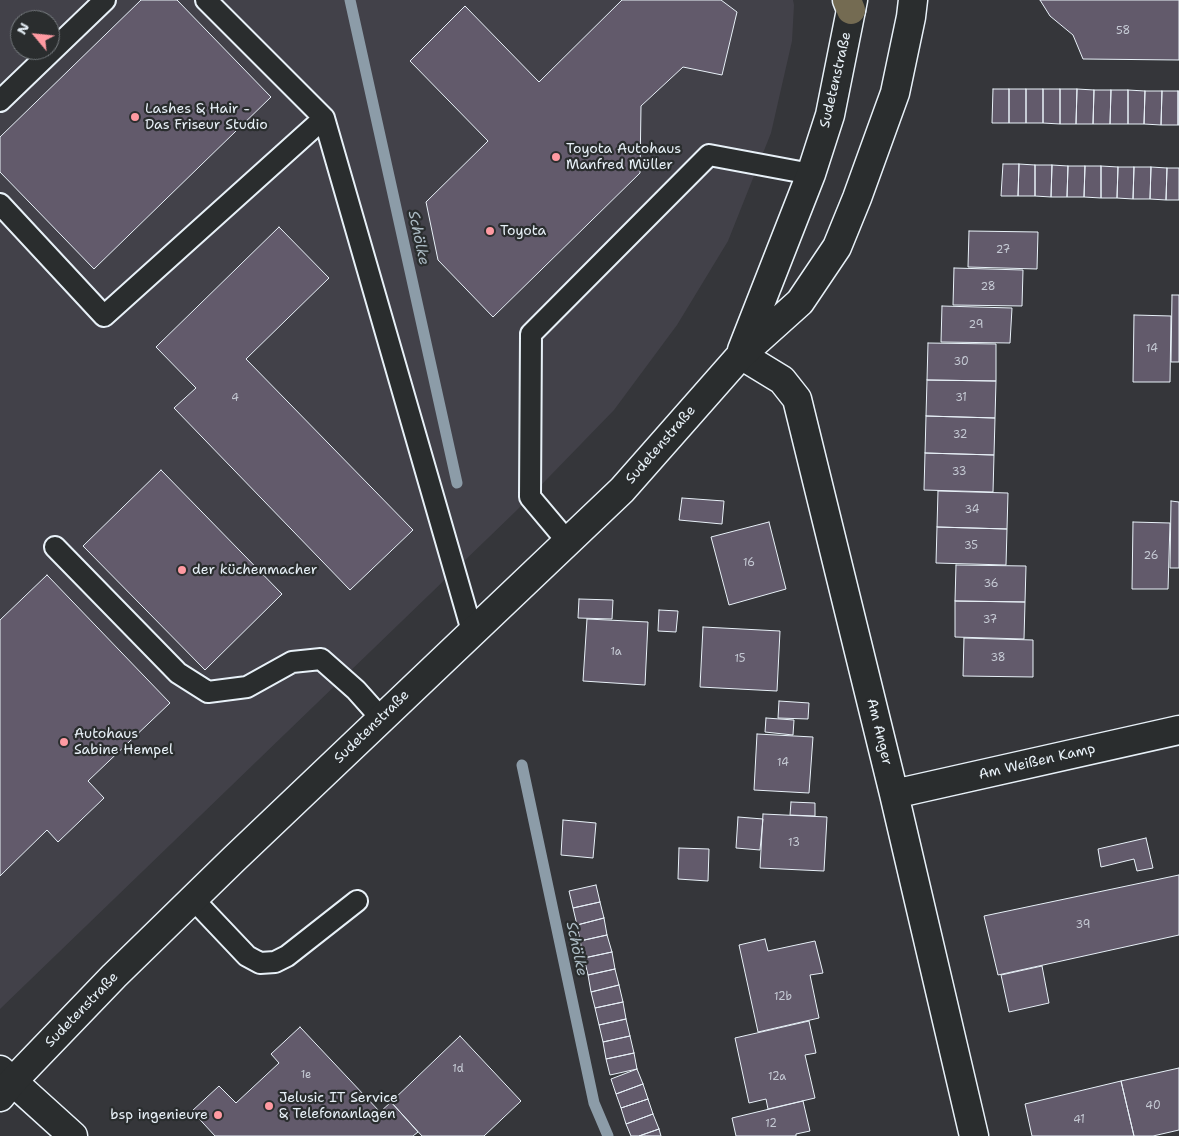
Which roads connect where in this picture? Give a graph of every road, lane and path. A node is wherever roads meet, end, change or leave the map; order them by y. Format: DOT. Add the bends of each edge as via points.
graph roads {
  1 [pos="105,0"];
  2 [pos="206,0"];
  3 [pos="905,0"];
  4 [pos="913,0"];
  5 [pos="925,0"];
  6 [pos="850,3"];
  7 [pos="907,40"];
  8 [pos="0,101"];
  9 [pos="324,118"];
  10 [pos="811,174"];
  11 [pos="0,204"];
  12 [pos="741,355"];
  13 [pos="567,541"];
  14 [pos="55,547"];
  15 [pos="472,631"];
  16 [pos="382,718"];
  17 [pos="1179,730"];
  18 [pos="894,794"];
  19 [pos="193,899"];
  20 [pos="357,900"];
  21 [pos="4,1083"];
  22 [pos="73,1136"];
  23 [pos="974,1136"];
  1 -- 8 [label="lane"];
  2 -- 9 [label="lane"];
  3 -- 7 [label="street"];
  4 -- 7 [label="street, Sudetenstraße"];
  5 -- 7 [label="street"];
  6 -- 10 [label="street, Sudetenstraße" via="830,115"];
  7 -- 12 [label="street, Sudetenstraße" via="895,93 837,247 800,302"];
  9 -- 11 [label="lane" via="104,316"];
  9 -- 15 [label="lane"];
  10 -- 12 [label="street, Sudetenstraße"];
  10 -- 13 [label="lane" via="708,155 531,334 530,497"];
  12 -- 13 [label="street, Sudetenstraße" via="622,490"];
  12 -- 18 [label="street, Am Anger" via="782,380 797,399"];
  13 -- 15 [label="street, Sudetenstraße"];
  14 -- 16 [label="lane" via="178,673 208,692 248,687 292,662 321,659"];
  15 -- 16 [label="street, Sudetenstraße"];
  16 -- 19 [label="street, Sudetenstraße"];
  17 -- 18 [label="street, Am Weißen Kamp"];
  18 -- 23 [label="street, Am Anger"];
  19 -- 20 [label="lane" via="247,956 260,963 275,962 287,956"];
  19 -- 21 [label="street, Sudetenstraße"];
  21 -- 22 [label="street"];
}
